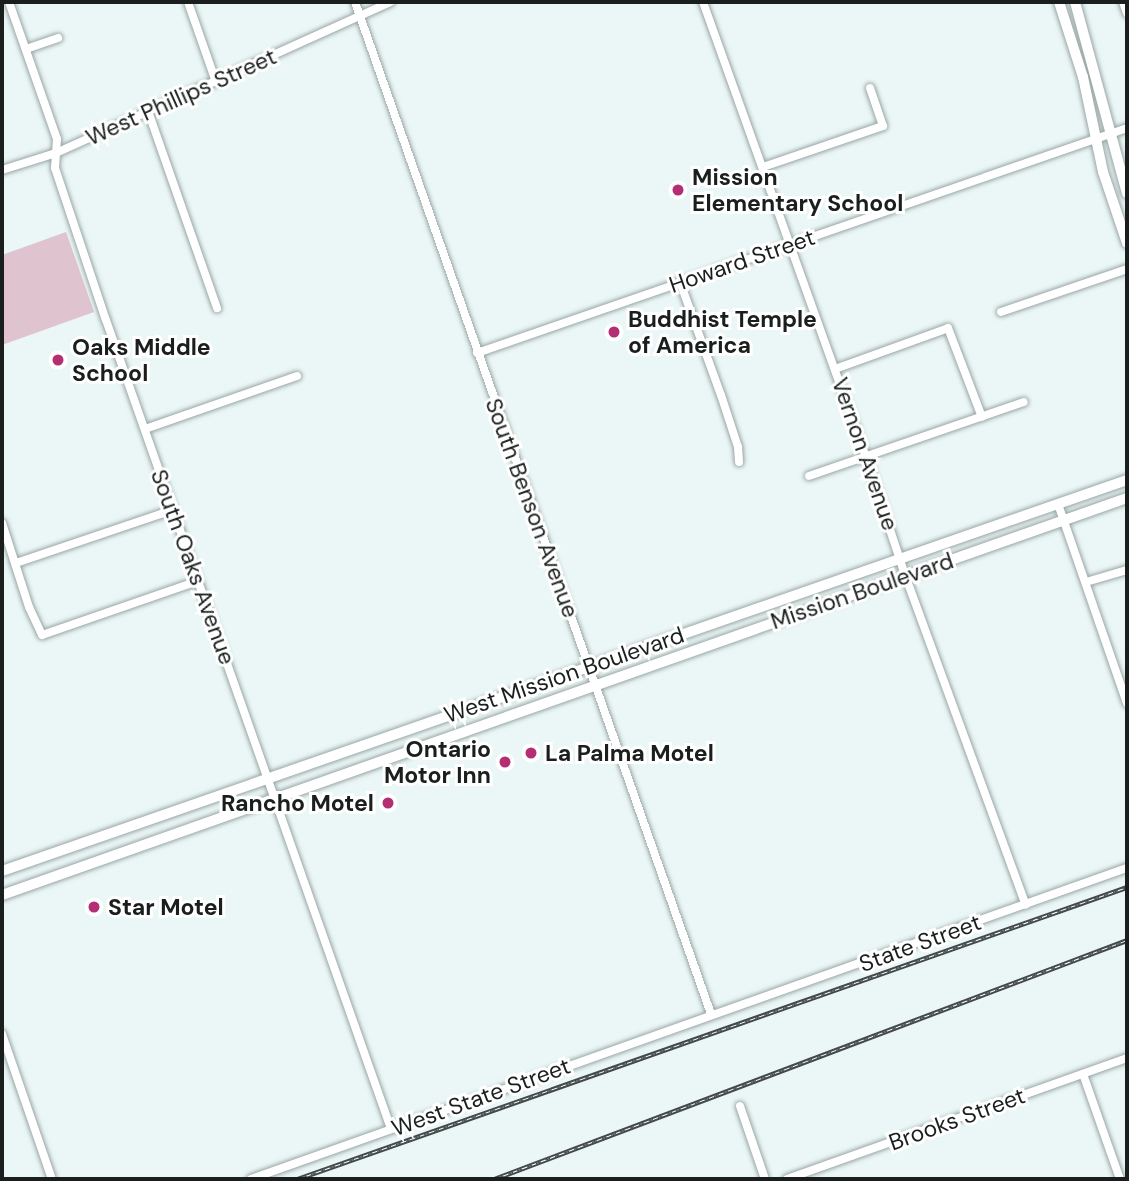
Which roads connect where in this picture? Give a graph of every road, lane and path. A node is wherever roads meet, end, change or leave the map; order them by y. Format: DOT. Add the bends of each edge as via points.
graph roads {
  1 [pos="9,2"];
  2 [pos="188,2"];
  3 [pos="355,2"];
  4 [pos="391,2"];
  5 [pos="704,2"];
  6 [pos="1059,2"];
  7 [pos="1075,2"];
  8 [pos="1123,2"];
  9 [pos="1063,13"];
  10 [pos="1127,13"];
  11 [pos="358,17"];
  12 [pos="58,38"];
  13 [pos="1087,38"];
  14 [pos="26,49"];
  15 [pos="216,82"];
  16 [pos="870,88"];
  17 [pos="148,111"];
  18 [pos="1127,128"];
  19 [pos="1111,134"];
  20 [pos="1096,139"];
  21 [pos="56,153"];
  22 [pos="763,167"];
  23 [pos="2,170"];
  24 [pos="1127,193"];
  25 [pos="1127,243"];
  26 [pos="791,244"];
  27 [pos="1127,270"];
  28 [pos="680,282"];
  29 [pos="217,308"];
  30 [pos="1002,312"];
  31 [pos="477,353"];
  32 [pos="835,369"];
  33 [pos="297,376"];
  34 [pos="1024,402"];
  35 [pos="982,417"];
  36 [pos="145,429"];
  37 [pos="866,457"];
  38 [pos="739,462"];
  39 [pos="808,476"];
  40 [pos="1127,480"];
  41 [pos="1127,498"];
  42 [pos="1058,504"];
  43 [pos="173,510"];
  44 [pos="1064,522"];
  45 [pos="2,523"];
  46 [pos="902,559"];
  47 [pos="16,563"];
  48 [pos="1127,570"];
  49 [pos="905,575"];
  50 [pos="198,581"];
  51 [pos="1086,582"];
  52 [pos="590,665"];
  53 [pos="597,685"];
  54 [pos="1127,703"];
  55 [pos="270,778"];
  56 [pos="276,799"];
  57 [pos="1127,868"];
  58 [pos="2,871"];
  59 [pos="2,895"];
  60 [pos="1026,905"];
  61 [pos="711,1014"];
  62 [pos="2,1034"];
  63 [pos="1127,1058"];
  64 [pos="1083,1074"];
  65 [pos="740,1106"];
  66 [pos="391,1129"];
  67 [pos="52,1179"];
  68 [pos="251,1179"];
  69 [pos="765,1179"];
  70 [pos="787,1179"];
  71 [pos="1120,1179"];
  1 -- 14 [label="street, South Oaks Avenue"];
  2 -- 15 [label="street"];
  3 -- 11 [label="street, South Benson Avenue"];
  4 -- 11 [label="street, West Phillips Street"];
  5 -- 22 [label="street, Vernon Avenue"];
  6 -- 9 [label="main road"];
  7 -- 13 [label="main road"];
  8 -- 10 [label="street"];
  9 -- 13 [label="main road" via="1070,12"];
  9 -- 20 [label="main road"];
  11 -- 15 [label="street, West Phillips Street"];
  11 -- 31 [label="street, South Benson Avenue"];
  12 -- 14 [label="street"];
  13 -- 19 [label="main road"];
  14 -- 21 [label="street, South Oaks Avenue" via="57,139"];
  15 -- 17 [label="street, West Phillips Street"];
  16 -- 22 [label="street" via="883,125"];
  17 -- 21 [label="street, West Phillips Street"];
  17 -- 29 [label="street"];
  18 -- 19 [label="street, Howard Street"];
  19 -- 20 [label="street, Howard Street"];
  19 -- 24 [label="main road"];
  20 -- 25 [label="main road"];
  20 -- 26 [label="street, Howard Street"];
  21 -- 23 [label="street, West Phillips Street"];
  21 -- 36 [label="street, South Oaks Avenue" via="55,168"];
  22 -- 26 [label="street, Vernon Avenue"];
  26 -- 28 [label="street, Howard Street"];
  26 -- 32 [label="street, Vernon Avenue"];
  27 -- 30 [label="street"];
  28 -- 31 [label="street, Howard Street"];
  28 -- 38 [label="street" via="730,421"];
  31 -- 52 [label="street, South Benson Avenue"];
  32 -- 35 [label="street" via="948,328"];
  32 -- 37 [label="street, Vernon Avenue"];
  33 -- 36 [label="street"];
  34 -- 35 [label="street"];
  35 -- 37 [label="street"];
  36 -- 43 [label="street, South Oaks Avenue"];
  37 -- 39 [label="street"];
  37 -- 46 [label="street, Vernon Avenue"];
  40 -- 42 [label="main road, West Mission Boulevard"];
  41 -- 44 [label="main road, Mission Boulevard"];
  42 -- 44 [label="street"];
  42 -- 46 [label="main road, West Mission Boulevard"];
  43 -- 47 [label="street"];
  43 -- 50 [label="street, South Oaks Avenue"];
  44 -- 49 [label="main road, Mission Boulevard"];
  44 -- 51 [label="street"];
  45 -- 47 [label="street"];
  46 -- 49 [label="street, Vernon Avenue"];
  46 -- 52 [label="main road, West Mission Boulevard"];
  47 -- 50 [label="street" via="38,632 48,635"];
  48 -- 51 [label="street"];
  49 -- 53 [label="main road, Mission Boulevard"];
  49 -- 60 [label="street, Vernon Avenue"];
  50 -- 55 [label="street, South Oaks Avenue"];
  51 -- 54 [label="street"];
  52 -- 53 [label="street, South Benson Avenue"];
  52 -- 55 [label="main road, West Mission Boulevard"];
  53 -- 56 [label="main road, West Mission Boulevard"];
  53 -- 61 [label="street, South Benson Avenue"];
  55 -- 56 [label="street, South Oaks Avenue"];
  55 -- 58 [label="main road, West Mission Boulevard"];
  56 -- 59 [label="main road, West Mission Boulevard"];
  56 -- 66 [label="street, South Oaks Avenue"];
  57 -- 60 [label="street, State Street"];
  60 -- 61 [label="street, State Street"];
  61 -- 66 [label="street, West State Street"];
  62 -- 67 [label="street"];
  63 -- 64 [label="street, Brooks Street"];
  64 -- 70 [label="street, Brooks Street"];
  64 -- 71 [label="street"];
  65 -- 69 [label="street"];
  66 -- 68 [label="street, West State Street"];
}
